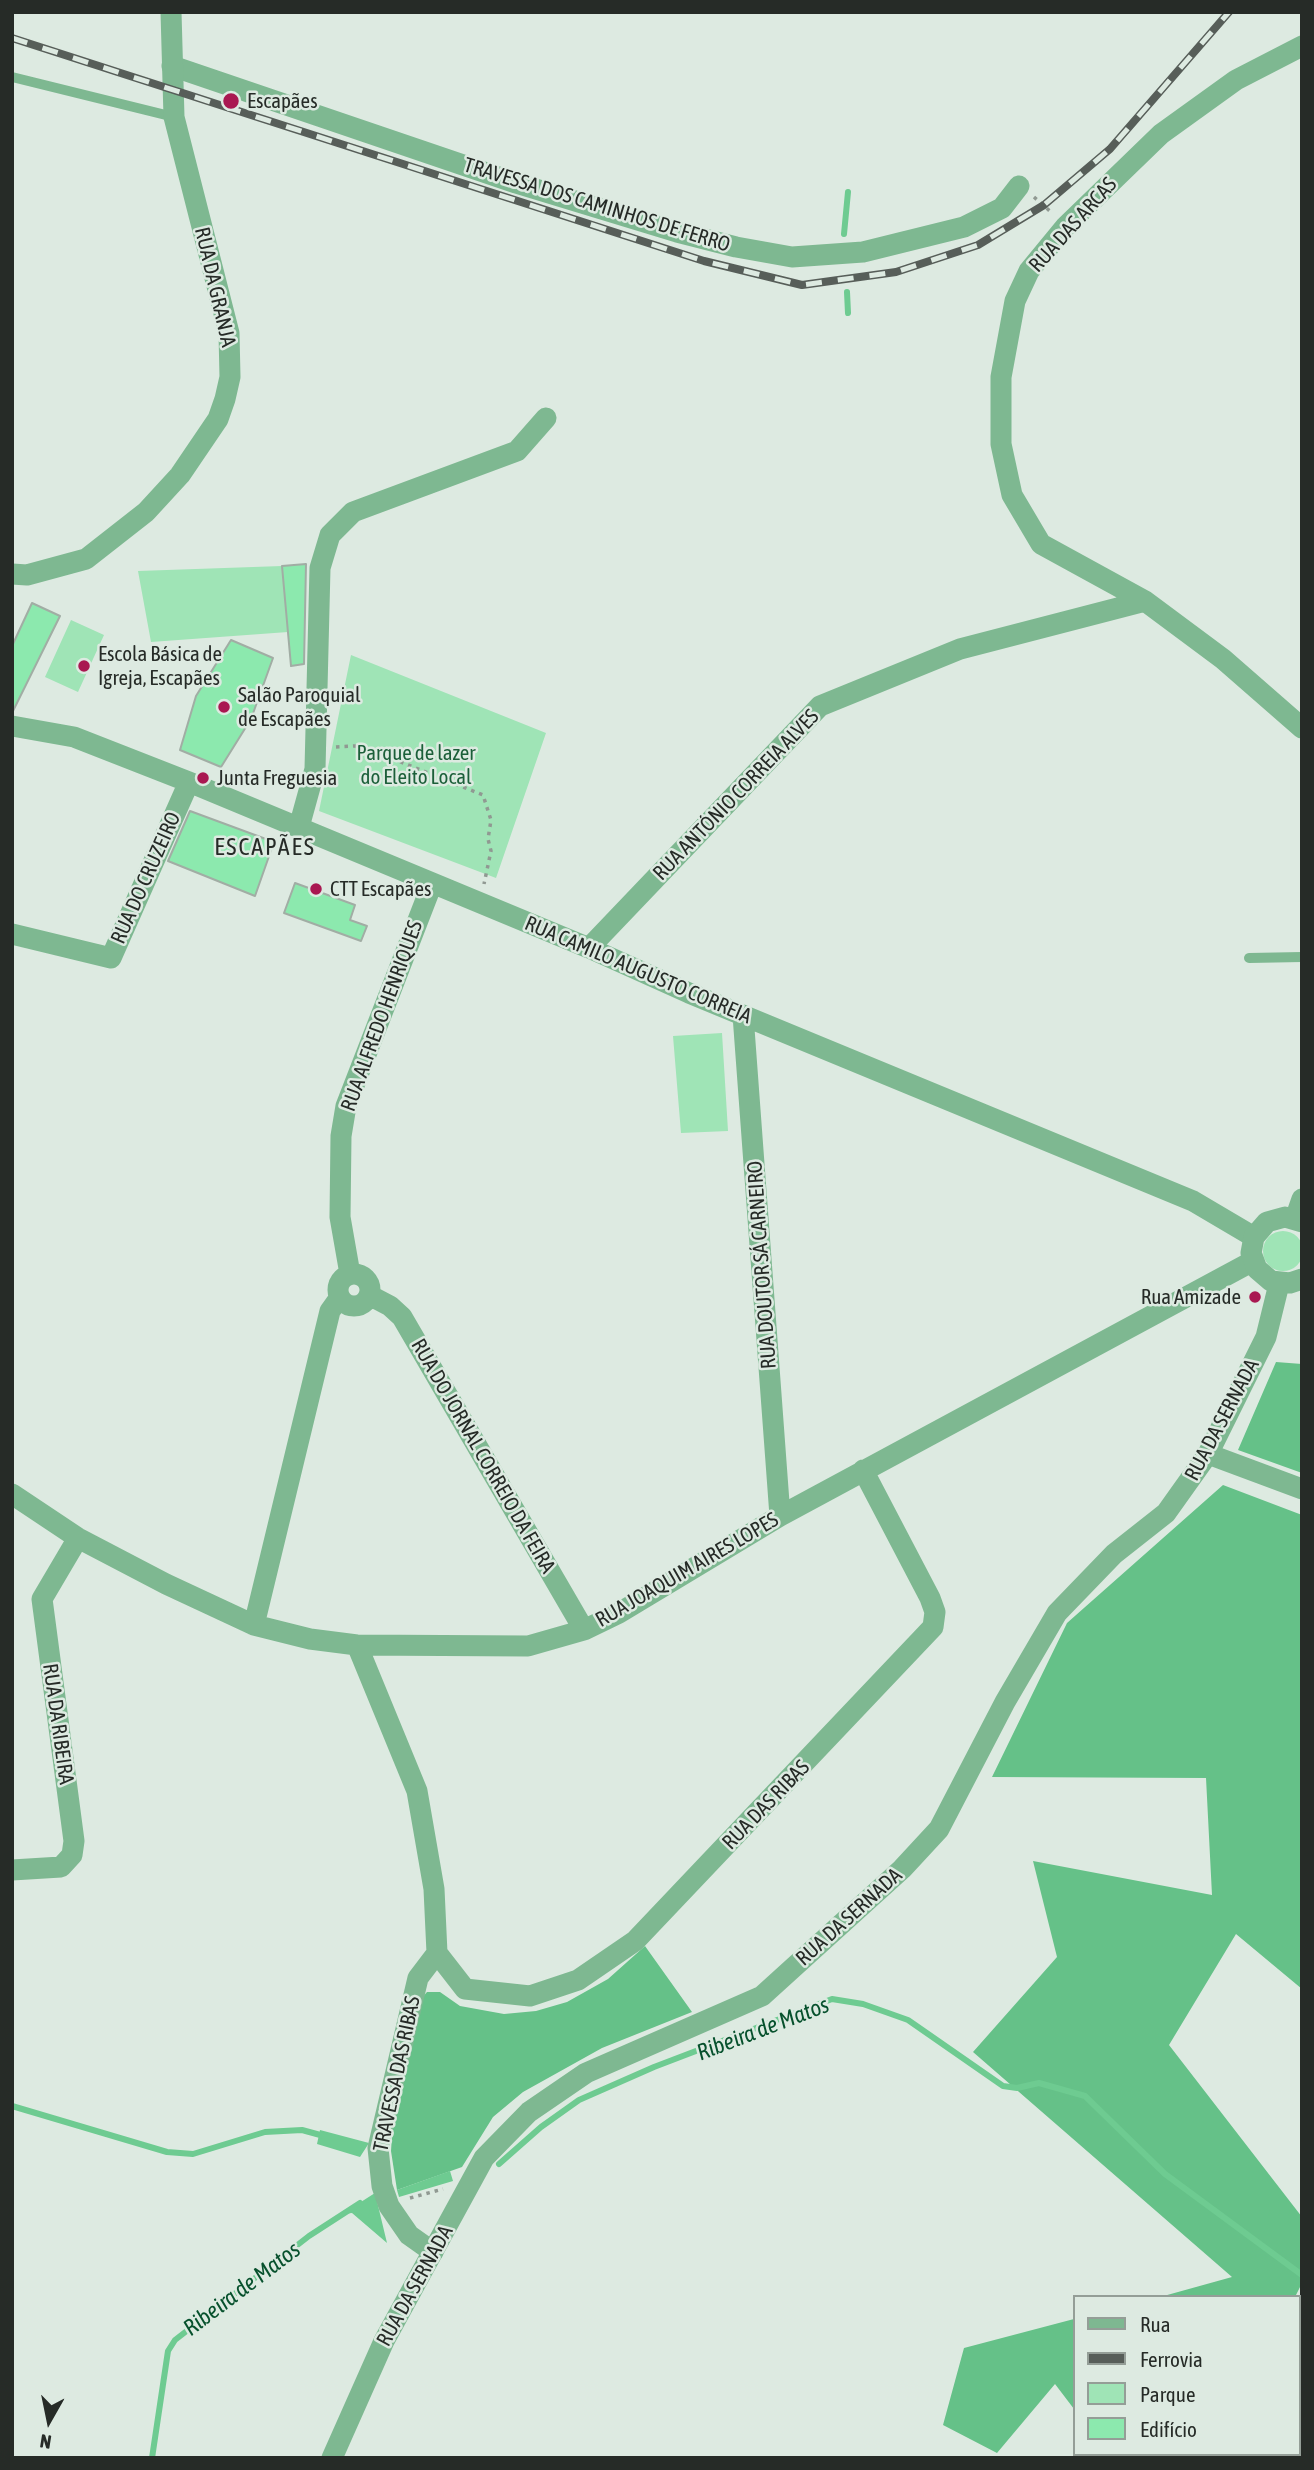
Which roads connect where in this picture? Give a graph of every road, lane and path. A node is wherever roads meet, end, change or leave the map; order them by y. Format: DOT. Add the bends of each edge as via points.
graph roads {
  1 [pos="172,12"];
  2 [pos="1302,46"];
  3 [pos="172,66"];
  4 [pos="12,77"];
  5 [pos="174,117"];
  6 [pos="1019,186"];
  7 [pos="1066,226"];
  8 [pos="546,418"];
  9 [pos="12,574"];
  10 [pos="1145,601"];
  11 [pos="12,726"];
  12 [pos="1302,728"];
  13 [pos="316,742"];
  14 [pos="189,782"];
  15 [pos="299,827"];
  16 [pos="432,884"];
  17 [pos="477,902"];
  18 [pos="12,934"];
  19 [pos="590,948"];
  20 [pos="1302,957"];
  21 [pos="1249,958"];
  22 [pos="743,1015"];
  23 [pos="1302,1199"];
  24 [pos="1298,1221"];
  25 [pos="1254,1237"];
  26 [pos="1253,1261"];
  27 [pos="350,1274"];
  28 [pos="1302,1279"];
  29 [pos="1279,1283"];
  30 [pos="369,1295"];
  31 [pos="340,1297"];
  32 [pos="1208,1454"];
  33 [pos="863,1470"];
  34 [pos="1302,1489"];
  35 [pos="12,1494"];
  36 [pos="780,1516"];
  37 [pos="78,1538"];
  38 [pos="254,1625"];
  39 [pos="584,1630"];
  40 [pos="357,1645"];
  41 [pos="12,1870"];
  42 [pos="437,1953"];
  43 [pos="472,2180"];
  44 [pos="388,2204"];
  45 [pos="433,2252"];
  46 [pos="332,2458"];
  1 -- 3 [label="street, RUA DA GRANJA"];
  2 -- 7 [label="street, RUA DAS ARCAS" via="1236,80 1161,134"];
  3 -- 5 [label="street, RUA DA GRANJA"];
  3 -- 6 [label="street, TRAVESSA DOS CAMINHOS DE FERRO" via="528,187 712,241 792,257 863,252 964,227 1002,208"];
  4 -- 5 [label="lane"];
  5 -- 9 [label="street, RUA DA GRANJA" via="229,333 230,377 218,419 180,475 146,512 86,559 27,575"];
  6 -- 7 [label="path"];
  7 -- 10 [label="street, RUA DAS ARCAS" via="1029,271 1015,301 1000,377 1004,457 1012,495 1041,544"];
  8 -- 13 [label="street" via="517,451 353,512 330,534 320,568"];
  10 -- 12 [label="street, RUA DAS ARCAS" via="1223,659"];
  10 -- 19 [label="street, RUA ANTÓNIO CORREIA ALVES" via="960,649 820,706"];
  11 -- 14 [label="street, RUA CAMILO AUGUSTO CORREIA" via="74,737"];
  13 -- 15 [label="street" via="315,769"];
  13 -- 17 [label="path" via="376,752 483,795 491,820 491,851"];
  14 -- 15 [label="street, RUA CAMILO AUGUSTO CORREIA"];
  14 -- 18 [label="street, RUA DO CRUZEIRO" via="111,958"];
  15 -- 16 [label="street, RUA CAMILO AUGUSTO CORREIA"];
  16 -- 17 [label="street, RUA CAMILO AUGUSTO CORREIA"];
  16 -- 27 [label="street, RUA ALFREDO HENRIQUES" via="346,1106 340,1217"];
  17 -- 19 [label="street, RUA CAMILO AUGUSTO CORREIA"];
  19 -- 22 [label="street, RUA CAMILO AUGUSTO CORREIA"];
  20 -- 21 [label="lane"];
  22 -- 25 [label="street, RUA CAMILO AUGUSTO CORREIA" via="1193,1201"];
  22 -- 36 [label="street, RUA DOUTOR SÁ CARNEIRO"];
  23 -- 24 [label="street"];
  24 -- 25 [label="street" via="1276,1219"];
  25 -- 26 [label="street"];
  26 -- 29 [label="street" via="1263,1276"];
  26 -- 33 [label="street, RUA JOAQUIM AIRES LOPES"];
  27 -- 30 [label="street" via="367,1280"];
  27 -- 31 [label="street" via="340,1282"];
  28 -- 29 [label="street"];
  29 -- 32 [label="street, RUA DA SERNADA" via="1266,1337"];
  30 -- 31 [label="street" via="352,1306"];
  30 -- 39 [label="street, RUA DO JORNAL CORREIO DA FEIRA" via="402,1317"];
  31 -- 38 [label="street" via="330,1311"];
  32 -- 34 [label="street"];
  32 -- 43 [label="street, RUA DA SERNADA" via="1166,1513 1114,1555 1057,1613 939,1829 902,1869 762,1996 586,2073 529,2112 484,2158"];
  33 -- 36 [label="street, RUA JOAQUIM AIRES LOPES"];
  33 -- 42 [label="street, RUA DAS RIBAS" via="930,1598 935,1612 933,1627 635,1941 578,1980 530,1996 465,1989"];
  35 -- 37 [label="street, RUA JOAQUIM AIRES LOPES"];
  36 -- 39 [label="street, RUA JOAQUIM AIRES LOPES"];
  37 -- 38 [label="street, RUA JOAQUIM AIRES LOPES"];
  37 -- 41 [label="street, RUA DA RIBEIRA" via="42,1599 74,1841 72,1855 61,1867"];
  38 -- 40 [label="street, RUA JOAQUIM AIRES LOPES"];
  39 -- 40 [label="street, RUA JOAQUIM AIRES LOPES" via="528,1646"];
  40 -- 42 [label="street" via="417,1791 434,1889"];
  42 -- 44 [label="street, TRAVESSA DAS RIBAS" via="418,1978 378,2148"];
  43 -- 44 [label="path"];
  43 -- 45 [label="street, RUA DA SERNADA"];
  44 -- 45 [label="street, TRAVESSA DAS RIBAS" via="409,2235"];
  45 -- 46 [label="street, RUA DA SERNADA" via="384,2341"];
}
